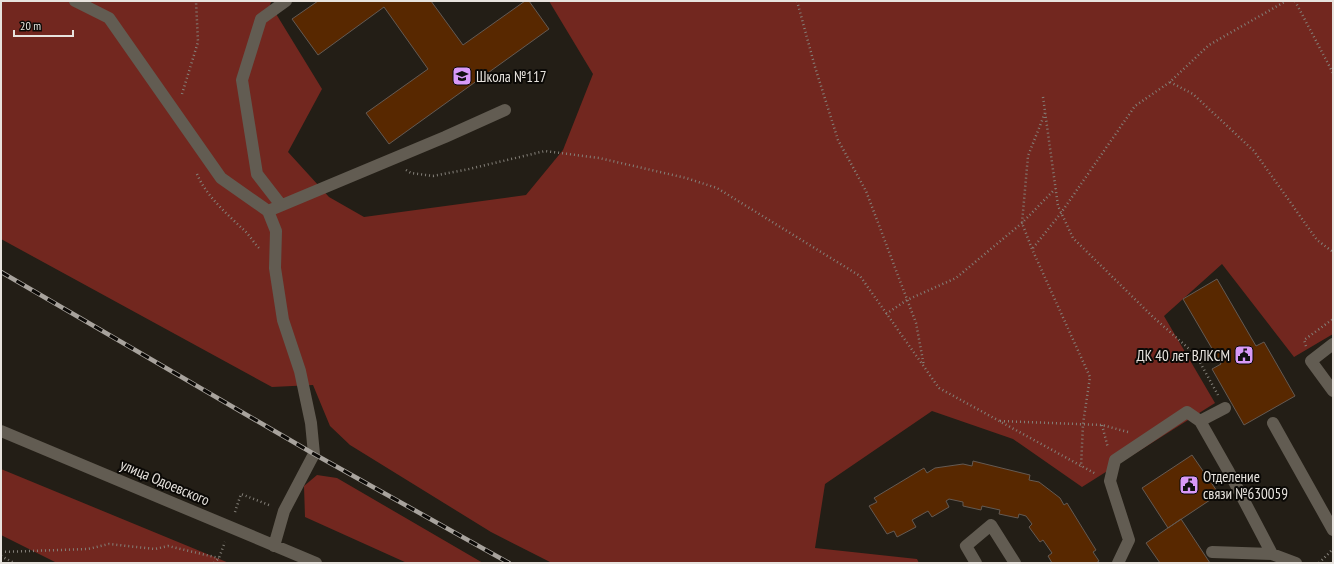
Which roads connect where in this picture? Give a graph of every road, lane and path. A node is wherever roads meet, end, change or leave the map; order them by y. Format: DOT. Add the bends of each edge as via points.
graph roads {
  1 [pos="75,1"];
  2 [pos="196,1"];
  3 [pos="286,1"];
  4 [pos="797,1"];
  5 [pos="1286,1"];
  6 [pos="1295,1"];
  7 [pos="1333,73"];
  8 [pos="1170,82"];
  9 [pos="1043,98"];
  10 [pos="505,110"];
  11 [pos="1045,112"];
  12 [pos="184,125"];
  13 [pos="386,162"];
  14 [pos="196,170"];
  15 [pos="1055,189"];
  16 [pos="281,205"];
  17 [pos="268,211"];
  18 [pos="1061,213"];
  19 [pos="1022,223"];
  20 [pos="1032,249"];
  21 [pos="1333,252"];
  22 [pos="275,268"];
  23 [pos="907,300"];
  24 [pos="886,314"];
  25 [pos="1333,344"];
  26 [pos="924,367"];
  27 [pos="1333,391"];
  28 [pos="1225,408"];
  29 [pos="1000,421"];
  30 [pos="1200,421"];
  31 [pos="1273,423"];
  32 [pos="1083,424"];
  33 [pos="1102,425"];
  34 [pos="1,431"];
  35 [pos="1148,438"];
  36 [pos="1115,460"];
  37 [pos="1081,467"];
  38 [pos="1110,482"];
  39 [pos="1333,530"];
  40 [pos="274,546"];
  41 [pos="1333,549"];
  42 [pos="1,552"];
  43 [pos="1212,552"];
  44 [pos="222,553"];
  45 [pos="1272,554"];
  46 [pos="1,556"];
  47 [pos="220,558"];
  48 [pos="14,563"];
  49 [pos="214,563"];
  50 [pos="316,563"];
  51 [pos="976,563"];
  52 [pos="1015,563"];
  53 [pos="1118,563"];
  54 [pos="1296,563"];
  55 [pos="1319,563"];
  1 -- 12 [label="street" via="109,18"];
  2 -- 12 [label="path" via="198,42 180,100"];
  3 -- 16 [label="street" via="261,19 242,80 257,174"];
  4 -- 23 [label="path" via="838,140 866,191"];
  5 -- 8 [label="path" via="1210,44"];
  6 -- 7 [label="path"];
  8 -- 18 [label="path" via="1135,106"];
  8 -- 21 [label="path" via="1193,94 1254,151 1317,240"];
  9 -- 11 [label="path"];
  10 -- 13 [label="street"];
  11 -- 15 [label="path"];
  11 -- 19 [label="path" via="1028,156"];
  12 -- 17 [label="street" via="221,178"];
  13 -- 16 [label="street"];
  13 -- 24 [label="path" via="411,172 433,176 545,151 599,158 686,178 717,188 860,276"];
  14 -- 22 [label="path" via="201,183"];
  15 -- 18 [label="path"];
  15 -- 19 [label="path"];
  16 -- 17 [label="street"];
  17 -- 22 [label="street" via="276,231"];
  18 -- 20 [label="path"];
  18 -- 28 [label="path" via="1073,238 1152,316 1196,355"];
  19 -- 20 [label="path"];
  19 -- 23 [label="path" via="956,278"];
  20 -- 32 [label="path" via="1090,377"];
  22 -- 40 [label="street" via="283,320 300,371 311,423 314,454 284,511"];
  23 -- 24 [label="path"];
  23 -- 26 [label="path" via="916,323"];
  24 -- 26 [label="path"];
  25 -- 27 [label="street" via="1311,361"];
  26 -- 29 [label="path" via="940,388"];
  28 -- 30 [label="street"];
  29 -- 32 [label="path"];
  29 -- 37 [label="path"];
  30 -- 35 [label="street" via="1187,412"];
  30 -- 45 [label="street"];
  31 -- 39 [label="street"];
  32 -- 33 [label="path"];
  32 -- 37 [label="path"];
  33 -- 35 [label="path"];
  33 -- 36 [label="path" via="1106,445"];
  34 -- 40 [label="street, улица Одоевского"];
  35 -- 36 [label="street"];
  36 -- 38 [label="street"];
  37 -- 38 [label="path"];
  38 -- 53 [label="street" via="1129,540"];
  40 -- 50 [label="street, улица Одоевского"];
  41 -- 55 [label="path"];
  42 -- 47 [label="path" via="88,549 109,544 155,549 168,546"];
  43 -- 45 [label="street"];
  44 -- 47 [label="path"];
  45 -- 54 [label="street"];
  46 -- 48 [label="path"];
  47 -- 49 [label="path"];
  51 -- 52 [label="street" via="966,546 991,525"];
}
